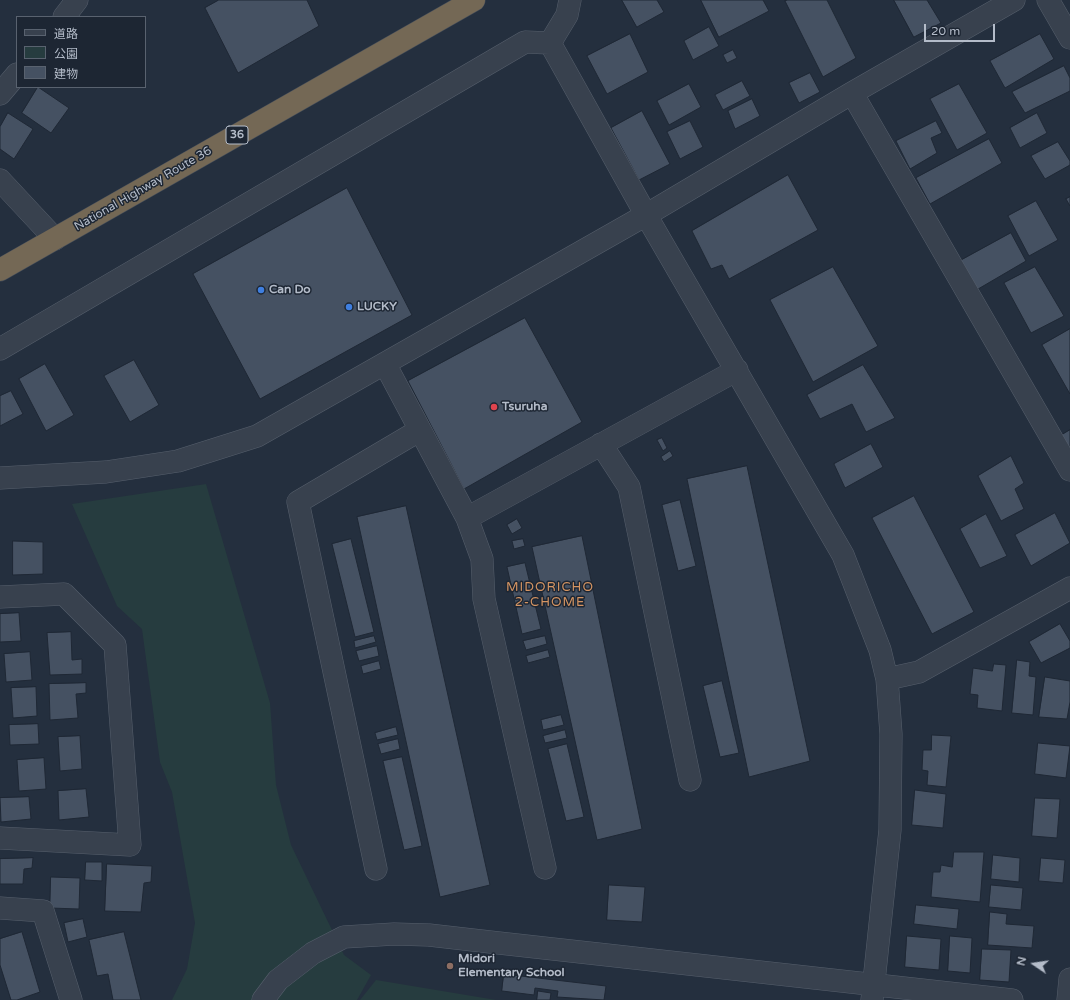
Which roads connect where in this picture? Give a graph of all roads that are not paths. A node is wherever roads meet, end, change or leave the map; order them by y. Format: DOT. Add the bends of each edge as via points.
graph roads {
  1 [pos="77,0"];
  2 [pos="474,0"];
  3 [pos="570,0"];
  4 [pos="1014,0"];
  5 [pos="1048,0"];
  6 [pos="65,16"];
  7 [pos="1070,38"];
  8 [pos="550,43"];
  9 [pos="16,75"];
  10 [pos="852,93"];
  11 [pos="0,94"];
  12 [pos="0,180"];
  13 [pos="646,215"];
  14 [pos="55,239"];
  15 [pos="0,270"];
  16 [pos="0,349"];
  17 [pos="385,364"];
  18 [pos="737,370"];
  19 [pos="420,430"];
  20 [pos="601,444"];
  21 [pos="1070,470"];
  22 [pos="0,478"];
  23 [pos="467,518"];
  24 [pos="1070,588"];
  25 [pos="0,597"];
  26 [pos="886,678"];
  27 [pos="690,780"];
  28 [pos="0,838"];
  29 [pos="545,868"];
  30 [pos="376,870"];
  31 [pos="0,908"];
  32 [pos="1070,979"];
  33 [pos="873,993"];
  34 [pos="71,1000"];
  35 [pos="263,1000"];
  36 [pos="1012,1000"];
  37 [pos="1068,1000"];
  1 -- 6 [label="street"];
  2 -- 14 [label="highway, National Highway Route 36 / 36"];
  3 -- 8 [label="street" via="567,15"];
  4 -- 10 [label="street"];
  5 -- 7 [label="street"];
  8 -- 13 [label="street"];
  8 -- 16 [label="street" via="524,42"];
  9 -- 11 [label="street"];
  10 -- 13 [label="street"];
  10 -- 21 [label="street"];
  12 -- 14 [label="street"];
  13 -- 17 [label="street"];
  13 -- 18 [label="street"];
  14 -- 15 [label="highway, National Highway Route 36 / 36"];
  17 -- 19 [label="street"];
  17 -- 22 [label="street" via="257,436 178,461 106,472"];
  18 -- 20 [label="street"];
  18 -- 26 [label="street" via="843,555 880,650"];
  19 -- 23 [label="street"];
  19 -- 30 [label="street" via="298,502"];
  20 -- 23 [label="street"];
  20 -- 27 [label="street" via="629,487"];
  23 -- 29 [label="street" via="482,559 484,599"];
  24 -- 26 [label="street" via="919,672"];
  25 -- 28 [label="street" via="64,594 115,645 130,845"];
  26 -- 33 [label="street" via="891,734 890,830"];
  31 -- 34 [label="street" via="43,911"];
  32 -- 37 [label="street"];
  33 -- 35 [label="street" via="499,943 394,934 344,937 313,953 289,971 278,980"];
  33 -- 36 [label="street"];
}
